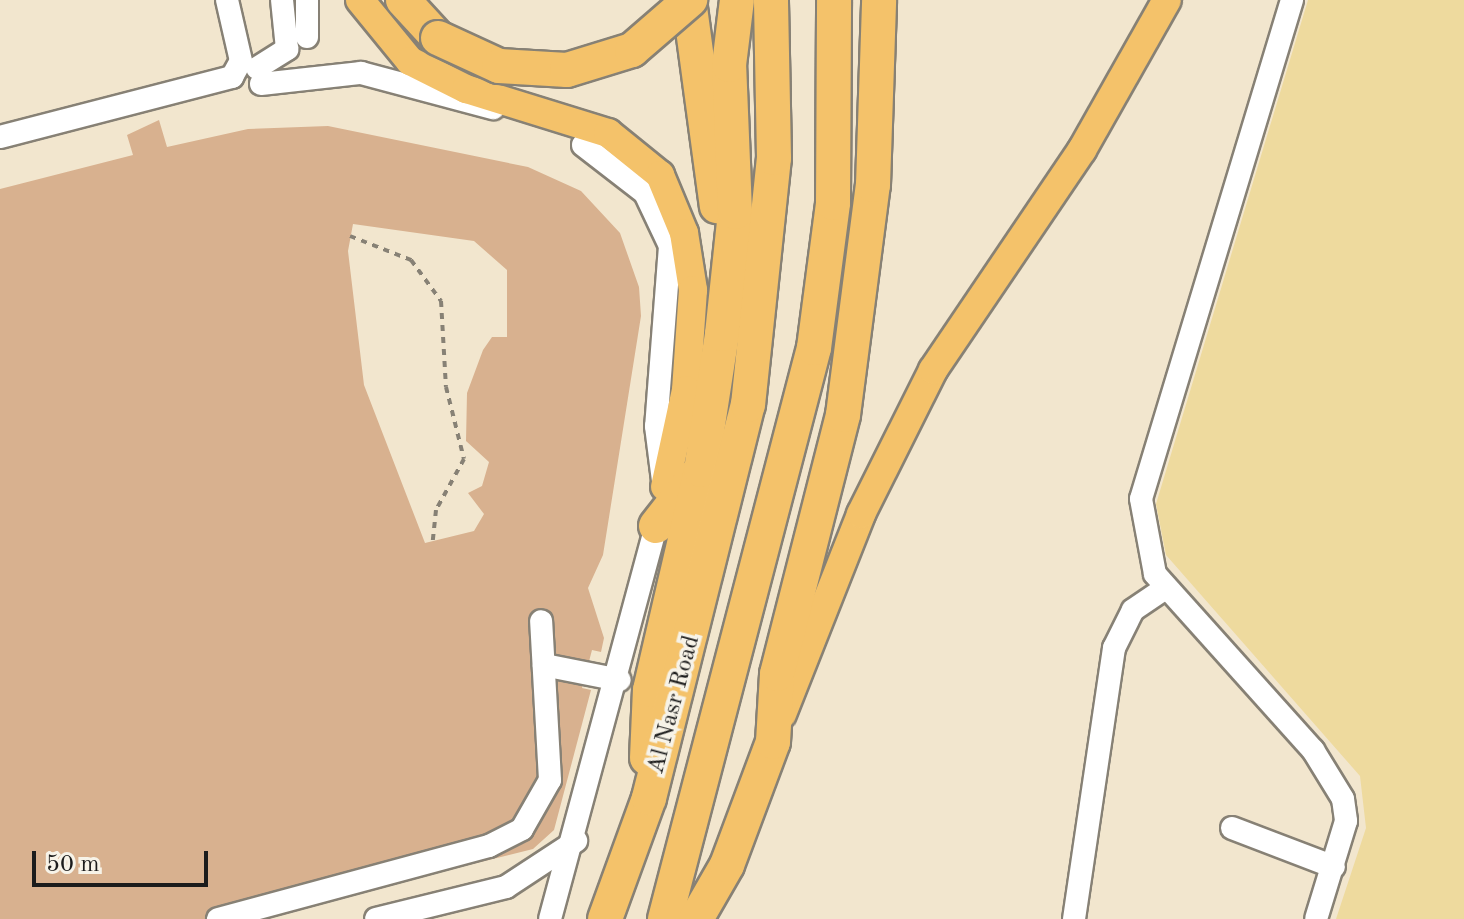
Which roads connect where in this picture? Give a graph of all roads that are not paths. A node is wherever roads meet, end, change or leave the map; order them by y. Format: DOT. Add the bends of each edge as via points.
graph roads {
  1 [pos="227,0"];
  2 [pos="282,0"];
  3 [pos="307,0"];
  4 [pos="360,0"];
  5 [pos="403,0"];
  6 [pos="690,0"];
  7 [pos="737,0"];
  8 [pos="771,0"];
  9 [pos="834,0"];
  10 [pos="879,0"];
  11 [pos="1167,0"];
  12 [pos="1292,0"];
  13 [pos="307,37"];
  14 [pos="539,109"];
  15 [pos="0,137"];
  16 [pos="583,145"];
  17 [pos="726,290"];
  18 [pos="701,470"];
  19 [pos="665,487"];
  20 [pos="656,526"];
  21 [pos="1166,588"];
  22 [pos="541,621"];
  23 [pos="544,665"];
  24 [pos="620,680"];
  25 [pos="773,742"];
  26 [pos="649,798"];
  27 [pos="1232,828"];
  28 [pos="577,841"];
  29 [pos="1334,867"];
  30 [pos="291,910"];
  31 [pos="218,919"];
  32 [pos="376,919"];
  33 [pos="550,919"];
  34 [pos="605,919"];
  35 [pos="665,919"];
  36 [pos="696,919"];
  37 [pos="1074,919"];
  38 [pos="1316,919"];
  1 -- 15 [label="street" via="241,61 232,77"];
  2 -- 14 [label="street" via="287,49 259,76 361,73 462,103"];
  3 -- 13 [label="street"];
  4 -- 14 [label="main road" via="410,61 466,89"];
  5 -- 6 [label="highway, bridge" via="438,38 499,66 567,70 632,50"];
  6 -- 17 [label="highway"];
  7 -- 17 [label="highway" via="729,65 735,212"];
  8 -- 26 [label="highway, Al Nasr Road" via="769,240 732,486"];
  9 -- 35 [label="highway, Al Nasr Road" via="837,130 826,261 782,491"];
  10 -- 25 [label="highway" via="873,185 856,342 827,488 779,663"];
  11 -- 25 [label="main road" via="1082,150 926,383 861,514"];
  12 -- 21 [label="street" via="1141,499 1143,536"];
  14 -- 19 [label="main road" via="592,125 636,151 660,175 680,219 691,261 693,329"];
  16 -- 19 [label="street" via="645,193 670,246 656,426"];
  17 -- 18 [label="highway"];
  18 -- 20 [label="highway"];
  18 -- 26 [label="highway" via="650,690"];
  19 -- 20 [label="street"];
  20 -- 24 [label="street"];
  21 -- 29 [label="street" via="1328,773 1346,821"];
  21 -- 37 [label="street" via="1133,610 1117,638"];
  22 -- 23 [label="street"];
  23 -- 24 [label="street"];
  23 -- 30 [label="street" via="550,780 522,829 489,846"];
  24 -- 28 [label="street"];
  25 -- 36 [label="highway" via="727,865"];
  26 -- 34 [label="highway, Al Nasr Road"];
  27 -- 29 [label="street"];
  28 -- 32 [label="street" via="506,887"];
  28 -- 33 [label="street"];
  29 -- 38 [label="street"];
  30 -- 31 [label="street"];
}
